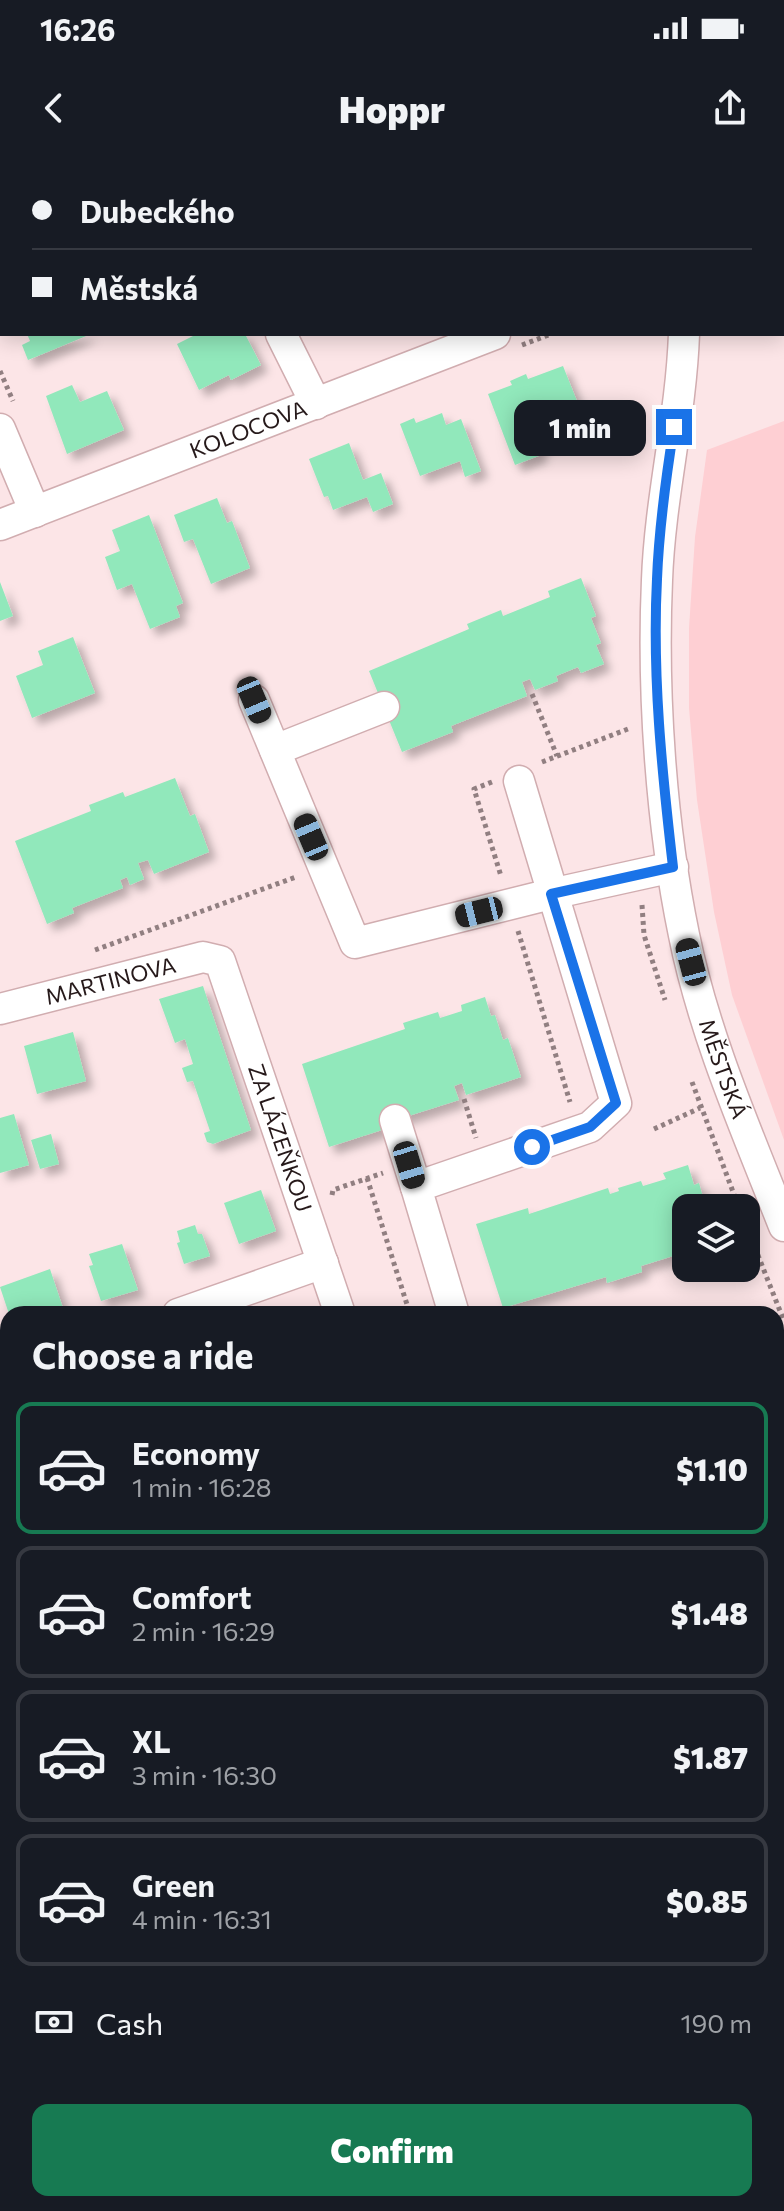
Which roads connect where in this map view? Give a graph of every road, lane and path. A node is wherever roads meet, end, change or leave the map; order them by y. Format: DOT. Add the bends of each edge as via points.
graph roads {
  1 [pos="282,336"];
  2 [pos="490,336"];
  3 [pos="684,336"];
  4 [pos="316,404"];
  5 [pos="0,429"];
  6 [pos="35,512"];
  7 [pos="0,525"];
  8 [pos="532,694"];
  9 [pos="254,700"];
  10 [pos="384,707"];
  11 [pos="628,729"];
  12 [pos="275,750"];
  13 [pos="557,756"];
  14 [pos="517,775"];
  15 [pos="323,867"];
  16 [pos="673,867"];
  17 [pos="551,894"];
  18 [pos="510,904"];
  19 [pos="90,952"];
  20 [pos="220,961"];
  21 [pos="0,1009"];
  22 [pos="464,1099"];
  23 [pos="700,1108"];
  24 [pos="573,1112"];
  25 [pos="395,1120"];
  26 [pos="654,1129"];
  27 [pos="478,1142"];
  28 [pos="412,1176"];
  29 [pos="367,1178"];
  30 [pos="331,1204"];
  31 [pos="784,1226"];
  32 [pos="760,1260"];
  33 [pos="323,1263"];
  34 [pos="201,1306"];
  35 [pos="337,1306"];
  36 [pos="407,1306"];
  37 [pos="452,1306"];
  38 [pos="778,1306"];
  1 -- 4 [label="street"];
  2 -- 4 [label="street, KOLOCOVA"];
  3 -- 16 [label="street, MĚSTSKÁ" via="657,580 662,766"];
  4 -- 6 [label="street, KOLOCOVA"];
  5 -- 6 [label="street"];
  6 -- 7 [label="street, KOLOCOVA"];
  8 -- 13 [label="path"];
  9 -- 12 [label="street"];
  10 -- 12 [label="street"];
  11 -- 13 [label="path"];
  12 -- 15 [label="street"];
  13 -- 14 [label="path"];
  14 -- 17 [label="street"];
  14 -- 18 [label="path" via="474,789"];
  15 -- 18 [label="street" via="355,943"];
  15 -- 19 [label="path"];
  16 -- 17 [label="street"];
  16 -- 31 [label="street, MĚSTSKÁ" via="684,937 705,1012"];
  17 -- 18 [label="street"];
  17 -- 28 [label="street" via="616,1103 590,1127"];
  18 -- 24 [label="path"];
  20 -- 21 [label="street, MARTINOVA" via="203,957"];
  20 -- 33 [label="street, ZA LÁZEŇKOU"];
  22 -- 27 [label="path"];
  23 -- 26 [label="path"];
  25 -- 28 [label="street"];
  28 -- 29 [label="path"];
  28 -- 37 [label="street"];
  29 -- 30 [label="path" via="333,1190"];
  29 -- 36 [label="path"];
  32 -- 38 [label="path"];
  33 -- 34 [label="street"];
  33 -- 35 [label="street, ZA LÁZEŇKOU"];
}
